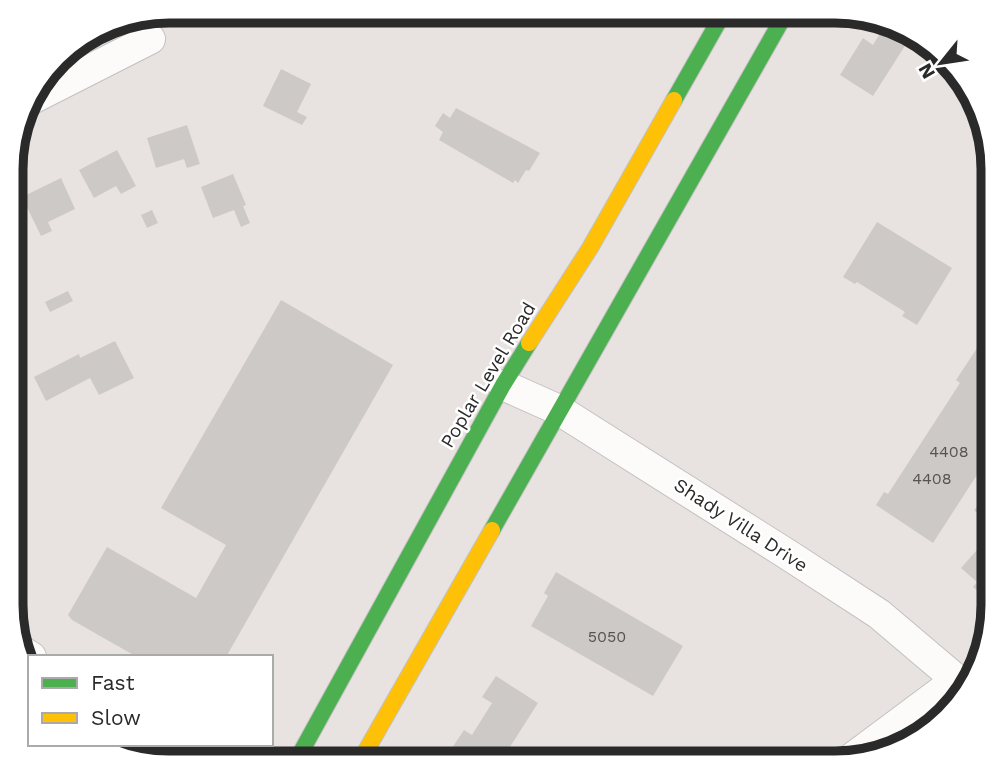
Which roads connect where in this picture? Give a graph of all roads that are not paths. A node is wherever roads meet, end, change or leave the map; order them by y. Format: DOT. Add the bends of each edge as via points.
graph roads {
  1 [pos="718,23"];
  2 [pos="781,23"];
  3 [pos="150,39"];
  4 [pos="44,93"];
  5 [pos="503,385"];
  6 [pos="559,410"];
  7 [pos="959,682"];
  8 [pos="957,686"];
  9 [pos="868,747"];
  10 [pos="302,751"];
  11 [pos="366,751"];
  1 -- 5 [label="main road, Poplar Level Road" via="590,248"];
  2 -- 6 [label="main road"];
  3 -- 4 [label="street"];
  5 -- 6 [label="street, Shady Villa Drive"];
  5 -- 10 [label="main road, Poplar Level Road"];
  6 -- 7 [label="street, Shady Villa Drive" via="879,614"];
  6 -- 11 [label="main road"];
  8 -- 9 [label="street"];
}
